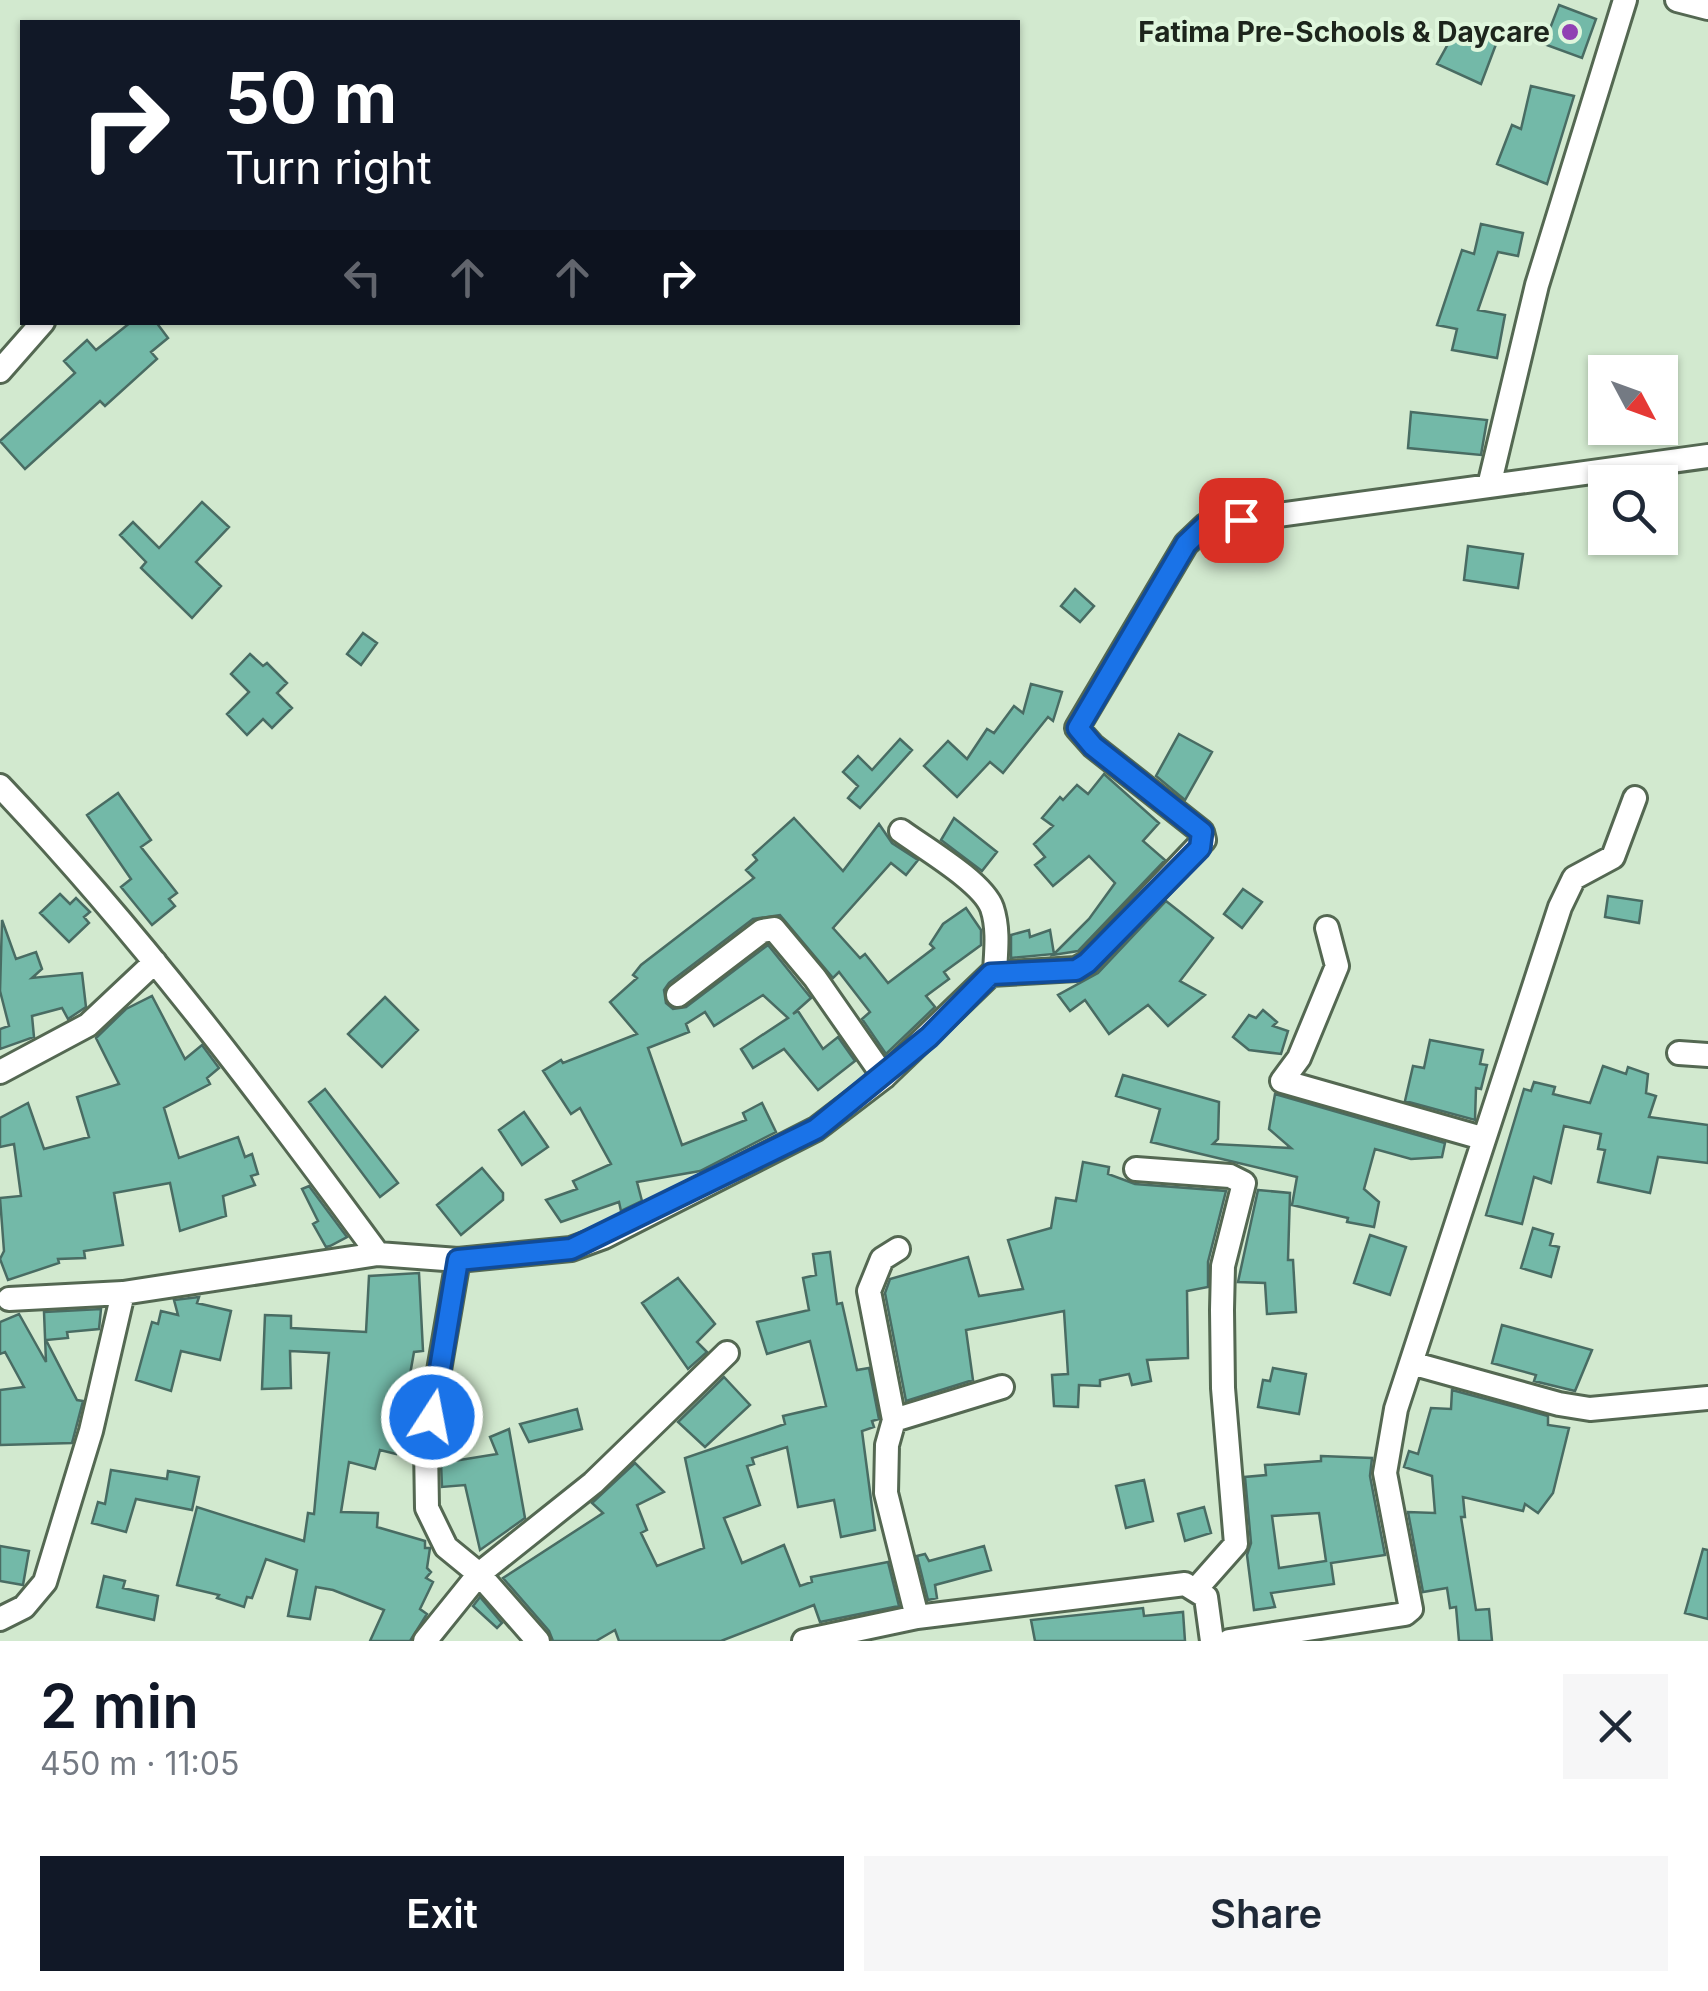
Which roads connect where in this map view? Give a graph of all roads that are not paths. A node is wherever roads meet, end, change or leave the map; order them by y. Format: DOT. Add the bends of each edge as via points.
graph roads {
  1 [pos="1626,0"];
  2 [pos="1677,0"];
  3 [pos="1708,8"];
  4 [pos="41,325"];
  5 [pos="0,371"];
  6 [pos="1708,456"];
  7 [pos="1489,486"];
  8 [pos="0,786"];
  9 [pos="1635,798"];
  10 [pos="901,830"];
  11 [pos="1327,928"];
  12 [pos="155,962"];
  13 [pos="995,972"];
  14 [pos="678,996"];
  15 [pos="1680,1053"];
  16 [pos="1708,1055"];
  17 [pos="0,1072"];
  18 [pos="884,1077"];
  19 [pos="1482,1138"];
  20 [pos="1136,1169"];
  21 [pos="898,1249"];
  22 [pos="378,1254"];
  23 [pos="458,1260"];
  24 [pos="122,1294"];
  25 [pos="9,1299"];
  26 [pos="727,1353"];
  27 [pos="1410,1363"];
  28 [pos="1002,1387"];
  29 [pos="1708,1398"];
  30 [pos="894,1420"];
  31 [pos="479,1574"];
  32 [pos="1197,1588"];
  33 [pos="917,1617"];
  34 [pos="0,1620"];
  35 [pos="424,1641"];
  36 [pos="538,1641"];
  37 [pos="804,1641"];
  38 [pos="1212,1641"];
  39 [pos="1229,1641"];
  1 -- 7 [label="street" via="1537,285"];
  2 -- 3 [label="street"];
  4 -- 5 [label="street"];
  6 -- 7 [label="street"];
  7 -- 13 [label="street" via="1206,525 1196,532 1078,728 1202,832 1200,848 1076,970"];
  8 -- 12 [label="street"];
  9 -- 19 [label="street" via="1613,857 1574,878 1560,907"];
  10 -- 13 [label="street" via="990,902"];
  11 -- 19 [label="street" via="1337,966 1299,1058 1282,1081"];
  12 -- 17 [label="street" via="88,1025"];
  12 -- 22 [label="street"];
  13 -- 18 [label="street"];
  14 -- 18 [label="street" via="774,929"];
  15 -- 16 [label="street"];
  18 -- 23 [label="street" via="816,1129 604,1237 571,1249"];
  19 -- 27 [label="street"];
  20 -- 32 [label="street" via="1230,1176 1244,1184 1223,1266 1222,1310 1236,1544"];
  21 -- 30 [label="street" via="882,1259 869,1291"];
  22 -- 23 [label="street"];
  22 -- 24 [label="street"];
  23 -- 31 [label="street" via="426,1446 427,1508 446,1547"];
  24 -- 25 [label="street"];
  24 -- 34 [label="street" via="46,1582 24,1607"];
  26 -- 31 [label="street" via="593,1483"];
  27 -- 29 [label="street" via="1590,1408"];
  27 -- 39 [label="street" via="1385,1473 1411,1609"];
  28 -- 30 [label="street"];
  30 -- 33 [label="street" via="886,1493"];
  31 -- 35 [label="street"];
  31 -- 36 [label="street"];
  32 -- 33 [label="street"];
  32 -- 38 [label="street" via="1211,1612"];
  33 -- 37 [label="street"];
}
